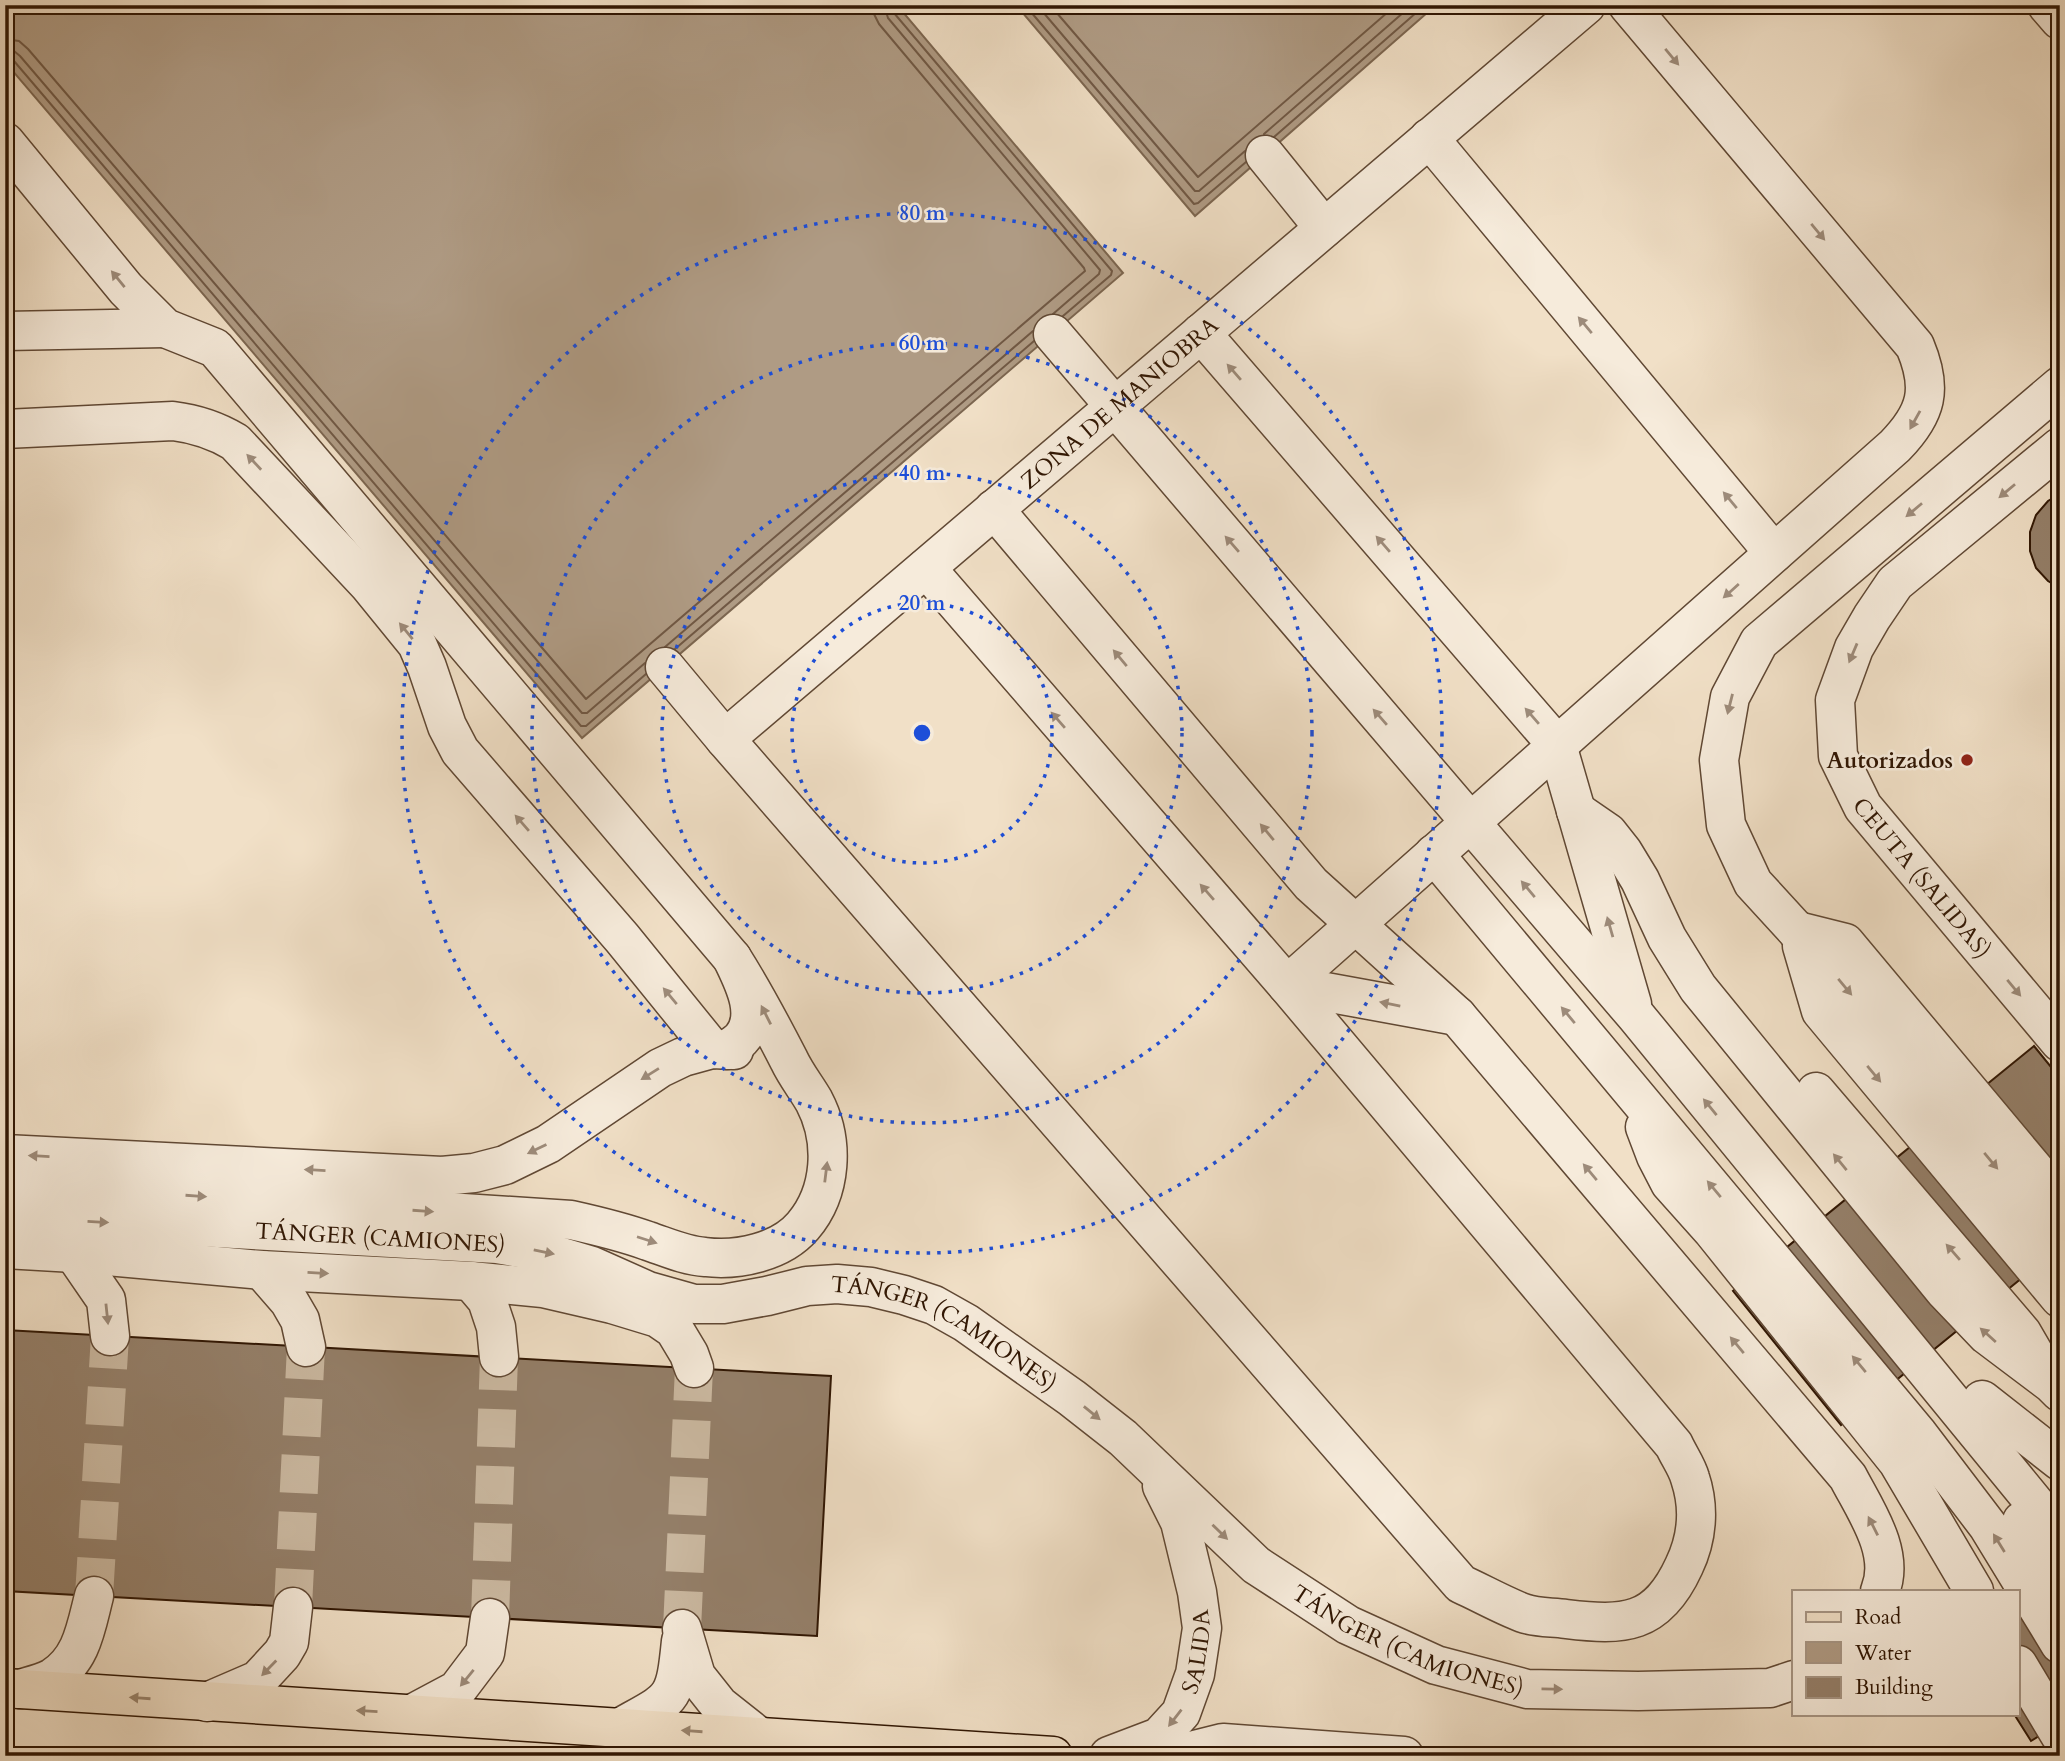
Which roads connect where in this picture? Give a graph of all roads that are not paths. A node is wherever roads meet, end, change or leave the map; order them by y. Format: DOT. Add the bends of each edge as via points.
graph roads {
  1 [pos="1586,5"];
  2 [pos="1628,5"];
  3 [pos="2047,5"];
  4 [pos="2060,20"];
  5 [pos="1429,138"];
  6 [pos="5,142"];
  7 [pos="1265,155"];
  8 [pos="1324,228"];
  9 [pos="165,328"];
  10 [pos="5,331"];
  11 [pos="1201,333"];
  12 [pos="1053,334"];
  13 [pos="2060,386"];
  14 [pos="1115,407"];
  15 [pos="5,429"];
  16 [pos="2060,447"];
  17 [pos="994,509"];
  18 [pos="1774,553"];
  19 [pos="926,568"];
  20 [pos="665,667"];
  21 [pos="725,738"];
  22 [pos="1557,745"];
  23 [pos="1576,811"];
  24 [pos="1470,822"];
  25 [pos="1434,854"];
  26 [pos="1355,924"];
  27 [pos="1797,931"];
  28 [pos="732,958"];
  29 [pos="1287,985"];
  30 [pos="1457,1016"];
  31 [pos="1636,1016"];
  32 [pos="2060,1042"];
  33 [pos="720,1050"];
  34 [pos="797,1076"];
  35 [pos="1629,1088"];
  36 [pos="1735,1137"];
  37 [pos="5,1154"];
  38 [pos="5,1183"];
  39 [pos="2060,1200"];
  40 [pos="24,1217"];
  41 [pos="2060,1242"];
  42 [pos="5,1249"];
  43 [pos="74,1253"];
  44 [pos="262,1270"];
  45 [pos="471,1281"];
  46 [pos="767,1296"];
  47 [pos="2060,1298"];
  48 [pos="612,1304"];
  49 [pos="694,1304"];
  50 [pos="110,1336"];
  51 [pos="306,1347"];
  52 [pos="499,1357"];
  53 [pos="2056,1388"];
  54 [pos="1982,1400"];
  55 [pos="2060,1461"];
  56 [pos="1153,1468"];
  57 [pos="2060,1498"];
  58 [pos="2060,1542"];
  59 [pos="2060,1583"];
  60 [pos="1880,1590"];
  61 [pos="1972,1590"];
  62 [pos="94,1596"];
  63 [pos="293,1607"];
  64 [pos="490,1618"];
  65 [pos="2060,1644"];
  66 [pos="2020,1668"];
  67 [pos="1792,1681"];
  68 [pos="13,1689"];
  69 [pos="207,1702"];
  70 [pos="412,1714"];
  71 [pos="621,1727"];
  72 [pos="2060,1735"];
  73 [pos="758,1736"];
  74 [pos="1053,1756"];
  75 [pos="1109,1756"];
  76 [pos="1171,1756"];
  77 [pos="1404,1756"];
  1 -- 5 [label="street, ZONA DE MANIOBRA"];
  2 -- 18 [label="street, one-way" via="1908,338 1923,367 1926,389 1910,430"];
  3 -- 4 [label="street"];
  5 -- 8 [label="street, ZONA DE MANIOBRA"];
  18 -- 5 [label="street, one-way"];
  9 -- 6 [label="street, one-way" via="126,289"];
  7 -- 8 [label="street"];
  8 -- 11 [label="street, ZONA DE MANIOBRA"];
  9 -- 10 [label="street"];
  9 -- 28 [label="street" via="215,348"];
  11 -- 14 [label="street, ZONA DE MANIOBRA"];
  22 -- 11 [label="street, one-way"];
  12 -- 14 [label="street"];
  13 -- 27 [label="street, one-way" via="1759,642 1730,697 1719,760 1726,825 1754,883"];
  14 -- 17 [label="street, ZONA DE MANIOBRA"];
  24 -- 14 [label="street, one-way"];
  33 -- 15 [label="street, one-way" via="460,751 417,644 369,585 235,442 196,424 173,421"];
  16 -- 32 [label="street, CEUTA (SALIDAS), one-way" via="1895,583 1854,648 1835,700 1838,756 1863,807"];
  17 -- 19 [label="street, ZONA DE MANIOBRA"];
  26 -- 17 [label="street, one-way" via="1311,884"];
  18 -- 22 [label="street, one-way"];
  19 -- 21 [label="street, ZONA DE MANIOBRA"];
  29 -- 19 [label="street, one-way"];
  20 -- 21 [label="street"];
  21 -- 29 [label="street" via="1461,1584 1526,1614 1614,1623 1639,1617 1660,1603 1676,1584 1692,1550 1697,1514 1690,1478 1674,1445"];
  22 -- 23 [label="street"];
  22 -- 24 [label="street"];
  31 -- 23 [label="street, one-way"];
  53 -- 23 [label="street, one-way" via="1987,1335 1944,1290 1698,988 1623,852 1608,833"];
  24 -- 25 [label="street"];
  31 -- 24 [label="street, one-way"];
  25 -- 26 [label="street"];
  35 -- 25 [label="street, one-way"];
  26 -- 29 [label="street"];
  26 -- 30 [label="street"];
  27 -- 39 [label="street" via="1845,943"];
  27 -- 41 [label="street, one-way"];
  27 -- 47 [label="street, one-way" via="1821,1011"];
  28 -- 33 [label="street" via="747,990 750,1012 742,1038"];
  34 -- 28 [label="street, one-way"];
  30 -- 29 [label="street, one-way"];
  60 -- 30 [label="street, one-way" via="1885,1580 1881,1541 1848,1477"];
  36 -- 31 [label="street, one-way"];
  33 -- 34 [label="street" via="757,1055"];
  33 -- 37 [label="street, one-way" via="683,1057 660,1068 548,1144 505,1165 474,1173 442,1176"];
  38 -- 34 [label="street, one-way" via="571,1220 704,1257 743,1256 770,1249 795,1235 814,1213 824,1189 828,1160 824,1131 814,1102"];
  35 -- 61 [label="street" via="1670,1183 1898,1462"];
  65 -- 35 [label="street, one-way" via="1988,1526 1918,1434"];
  36 -- 54 [label="street" via="1772,1153"];
  36 -- 58 [label="street" via="2042,1512"];
  36 -- 59 [label="street" via="1752,1184 2003,1490"];
  40 -- 43 [label="street" via="59,1233"];
  40 -- 49 [label="street, TÁNGER (CAMIONES), one-way" via="497,1244 548,1252"];
  42 -- 43 [label="street"];
  43 -- 44 [label="street"];
  43 -- 50 [label="street, one-way" via="106,1300"];
  44 -- 45 [label="street, one-way"];
  44 -- 51 [label="street" via="300,1320"];
  45 -- 48 [label="street" via="543,1288"];
  45 -- 52 [label="street" via="486,1300 496,1327"];
  46 -- 48 [label="street" via="711,1329 694,1368 674,1329 658,1318"];
  46 -- 49 [label="street, TÁNGER (CAMIONES)"];
  46 -- 56 [label="street, TÁNGER (CAMIONES), one-way" via="837,1284 871,1287 934,1305 1072,1398"];
  48 -- 49 [label="street"];
  54 -- 55 [label="street"];
  54 -- 57 [label="street"];
  56 -- 67 [label="street, TÁNGER (CAMIONES), one-way" via="1256,1565 1348,1625 1436,1665 1527,1689 1770,1688"];
  56 -- 75 [label="street, SALIDA, one-way" via="1181,1522 1197,1592 1202,1628 1195,1674 1181,1713 1159,1737"];
  62 -- 68 [label="street" via="82,1644 71,1663 51,1679"];
  63 -- 69 [label="street, one-way" via="289,1642 282,1654 258,1679"];
  64 -- 70 [label="street, one-way" via="485,1653 457,1690"];
  66 -- 72 [label="street"];
  69 -- 68 [label="main road, one-way"];
  70 -- 69 [label="main road, one-way"];
  70 -- 71 [label="main road"];
  73 -- 71 [label="main road, one-way"];
  71 -- 73 [label="street" via="664,1703 674,1689 682,1629 696,1676 719,1705"];
  73 -- 74 [label="main road"];
  76 -- 77 [label="street" via="1223,1743"];
}
